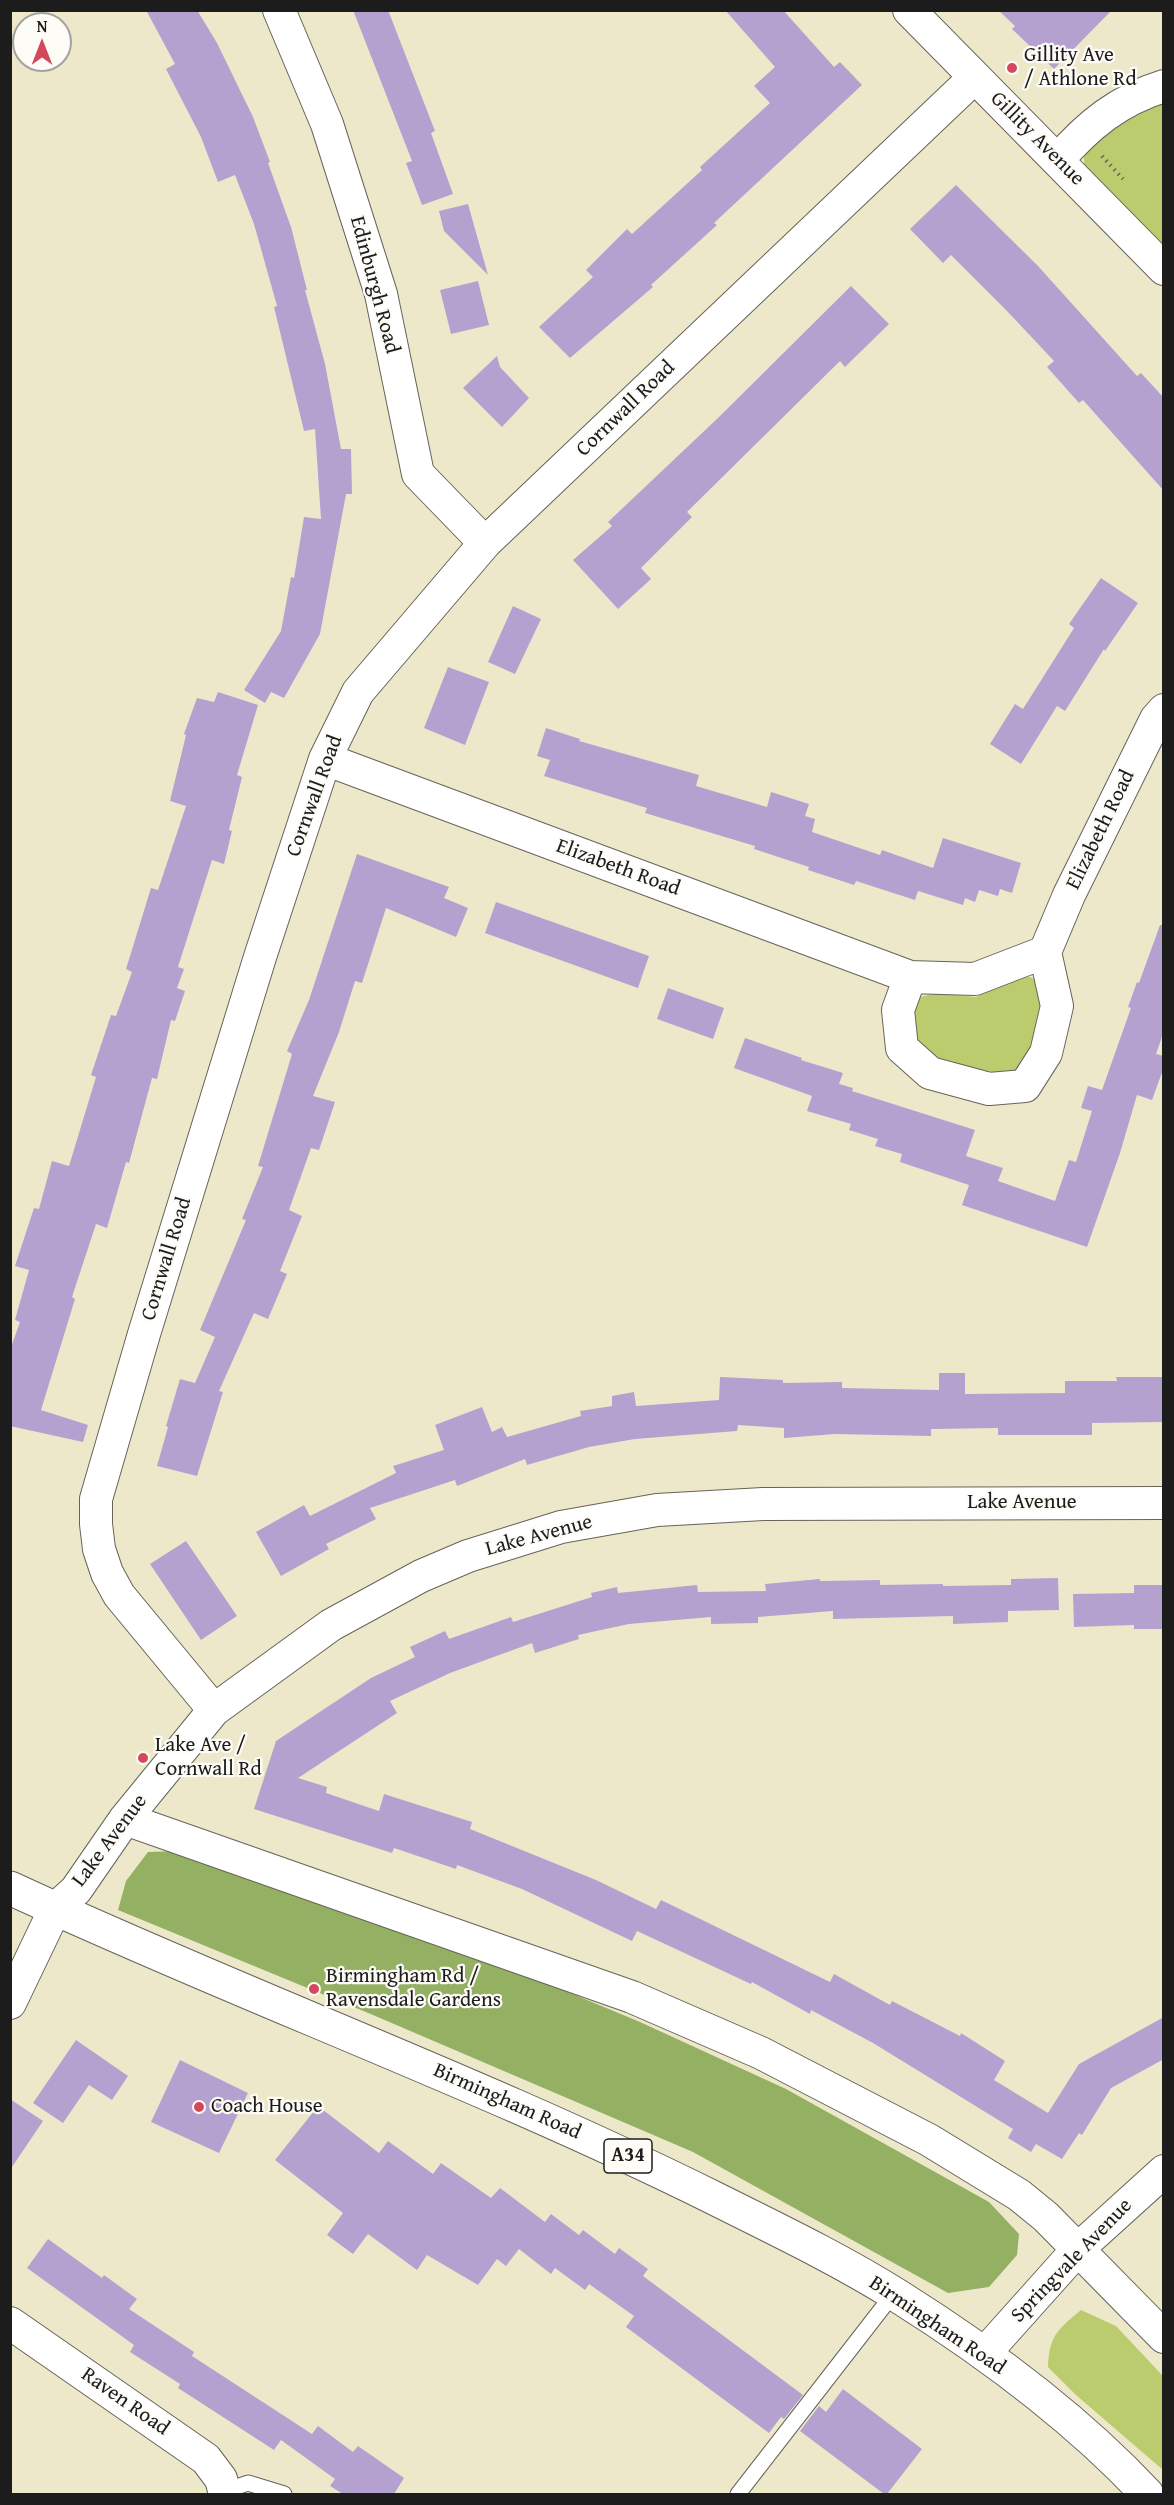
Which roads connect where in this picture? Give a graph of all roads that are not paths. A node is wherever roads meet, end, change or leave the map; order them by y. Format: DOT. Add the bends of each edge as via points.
graph roads {
  1 [pos="279,10"];
  2 [pos="909,10"];
  3 [pos="975,77"];
  4 [pos="1164,86"];
  5 [pos="1058,160"];
  6 [pos="1164,269"];
  7 [pos="485,543"];
  8 [pos="1164,710"];
  9 [pos="325,759"];
  10 [pos="1045,952"];
  11 [pos="910,977"];
  12 [pos="1164,1503"];
  13 [pos="213,1710"];
  14 [pos="125,1819"];
  15 [pos="10,1888"];
  16 [pos="55,1909"];
  17 [pos="10,2003"];
  18 [pos="1164,2171"];
  19 [pos="1078,2249"];
  20 [pos="894,2293"];
  21 [pos="10,2323"];
  22 [pos="1164,2337"];
  23 [pos="984,2354"];
  24 [pos="225,2493"];
  25 [pos="284,2494"];
  26 [pos="738,2494"];
  27 [pos="1147,2494"];
  1 -- 7 [label="street, Edinburgh Road" via="327,124 381,294 418,474"];
  2 -- 3 [label="street, Gillity Avenue"];
  3 -- 5 [label="street, Gillity Avenue"];
  3 -- 7 [label="street, Cornwall Road"];
  4 -- 5 [label="street" via="1142,93 1091,124"];
  5 -- 6 [label="street, Gillity Avenue"];
  7 -- 9 [label="street, Cornwall Road" via="358,692"];
  8 -- 10 [label="street, Elizabeth Road" via="1156,719 1069,895"];
  9 -- 11 [label="street, Elizabeth Road"];
  9 -- 13 [label="street, Cornwall Road" via="256,968 96,1499 99,1549 119,1595"];
  10 -- 11 [label="street, Elizabeth Road" via="975,979"];
  10 -- 11 [label="street" via="1057,1006 1046,1053 1025,1086 989,1089 930,1073 902,1048 898,1010"];
  12 -- 13 [label="street, Lake Avenue" via="763,1504 657,1510 561,1527 468,1556 375,1599"];
  13 -- 14 [label="street, Lake Avenue"];
  14 -- 16 [label="street, Lake Avenue" via="76,1890"];
  14 -- 19 [label="street" via="632,1997 761,2053 929,2140 1020,2195"];
  15 -- 16 [label="highway, Birmingham Road / A34"];
  16 -- 17 [label="street"];
  16 -- 20 [label="highway, Birmingham Road / A34" via="634,2158 816,2249"];
  18 -- 19 [label="street, Springvale Avenue"];
  19 -- 22 [label="street"];
  19 -- 23 [label="street, Springvale Avenue"];
  20 -- 23 [label="highway, Birmingham Road / A34"];
  20 -- 26 [label="lane"];
  21 -- 24 [label="street, Raven Road" via="206,2459 215,2468"];
  23 -- 27 [label="highway, Birmingham Road / A34" via="1047,2402 1119,2464"];
  24 -- 25 [label="lane" via="248,2483"];
}
